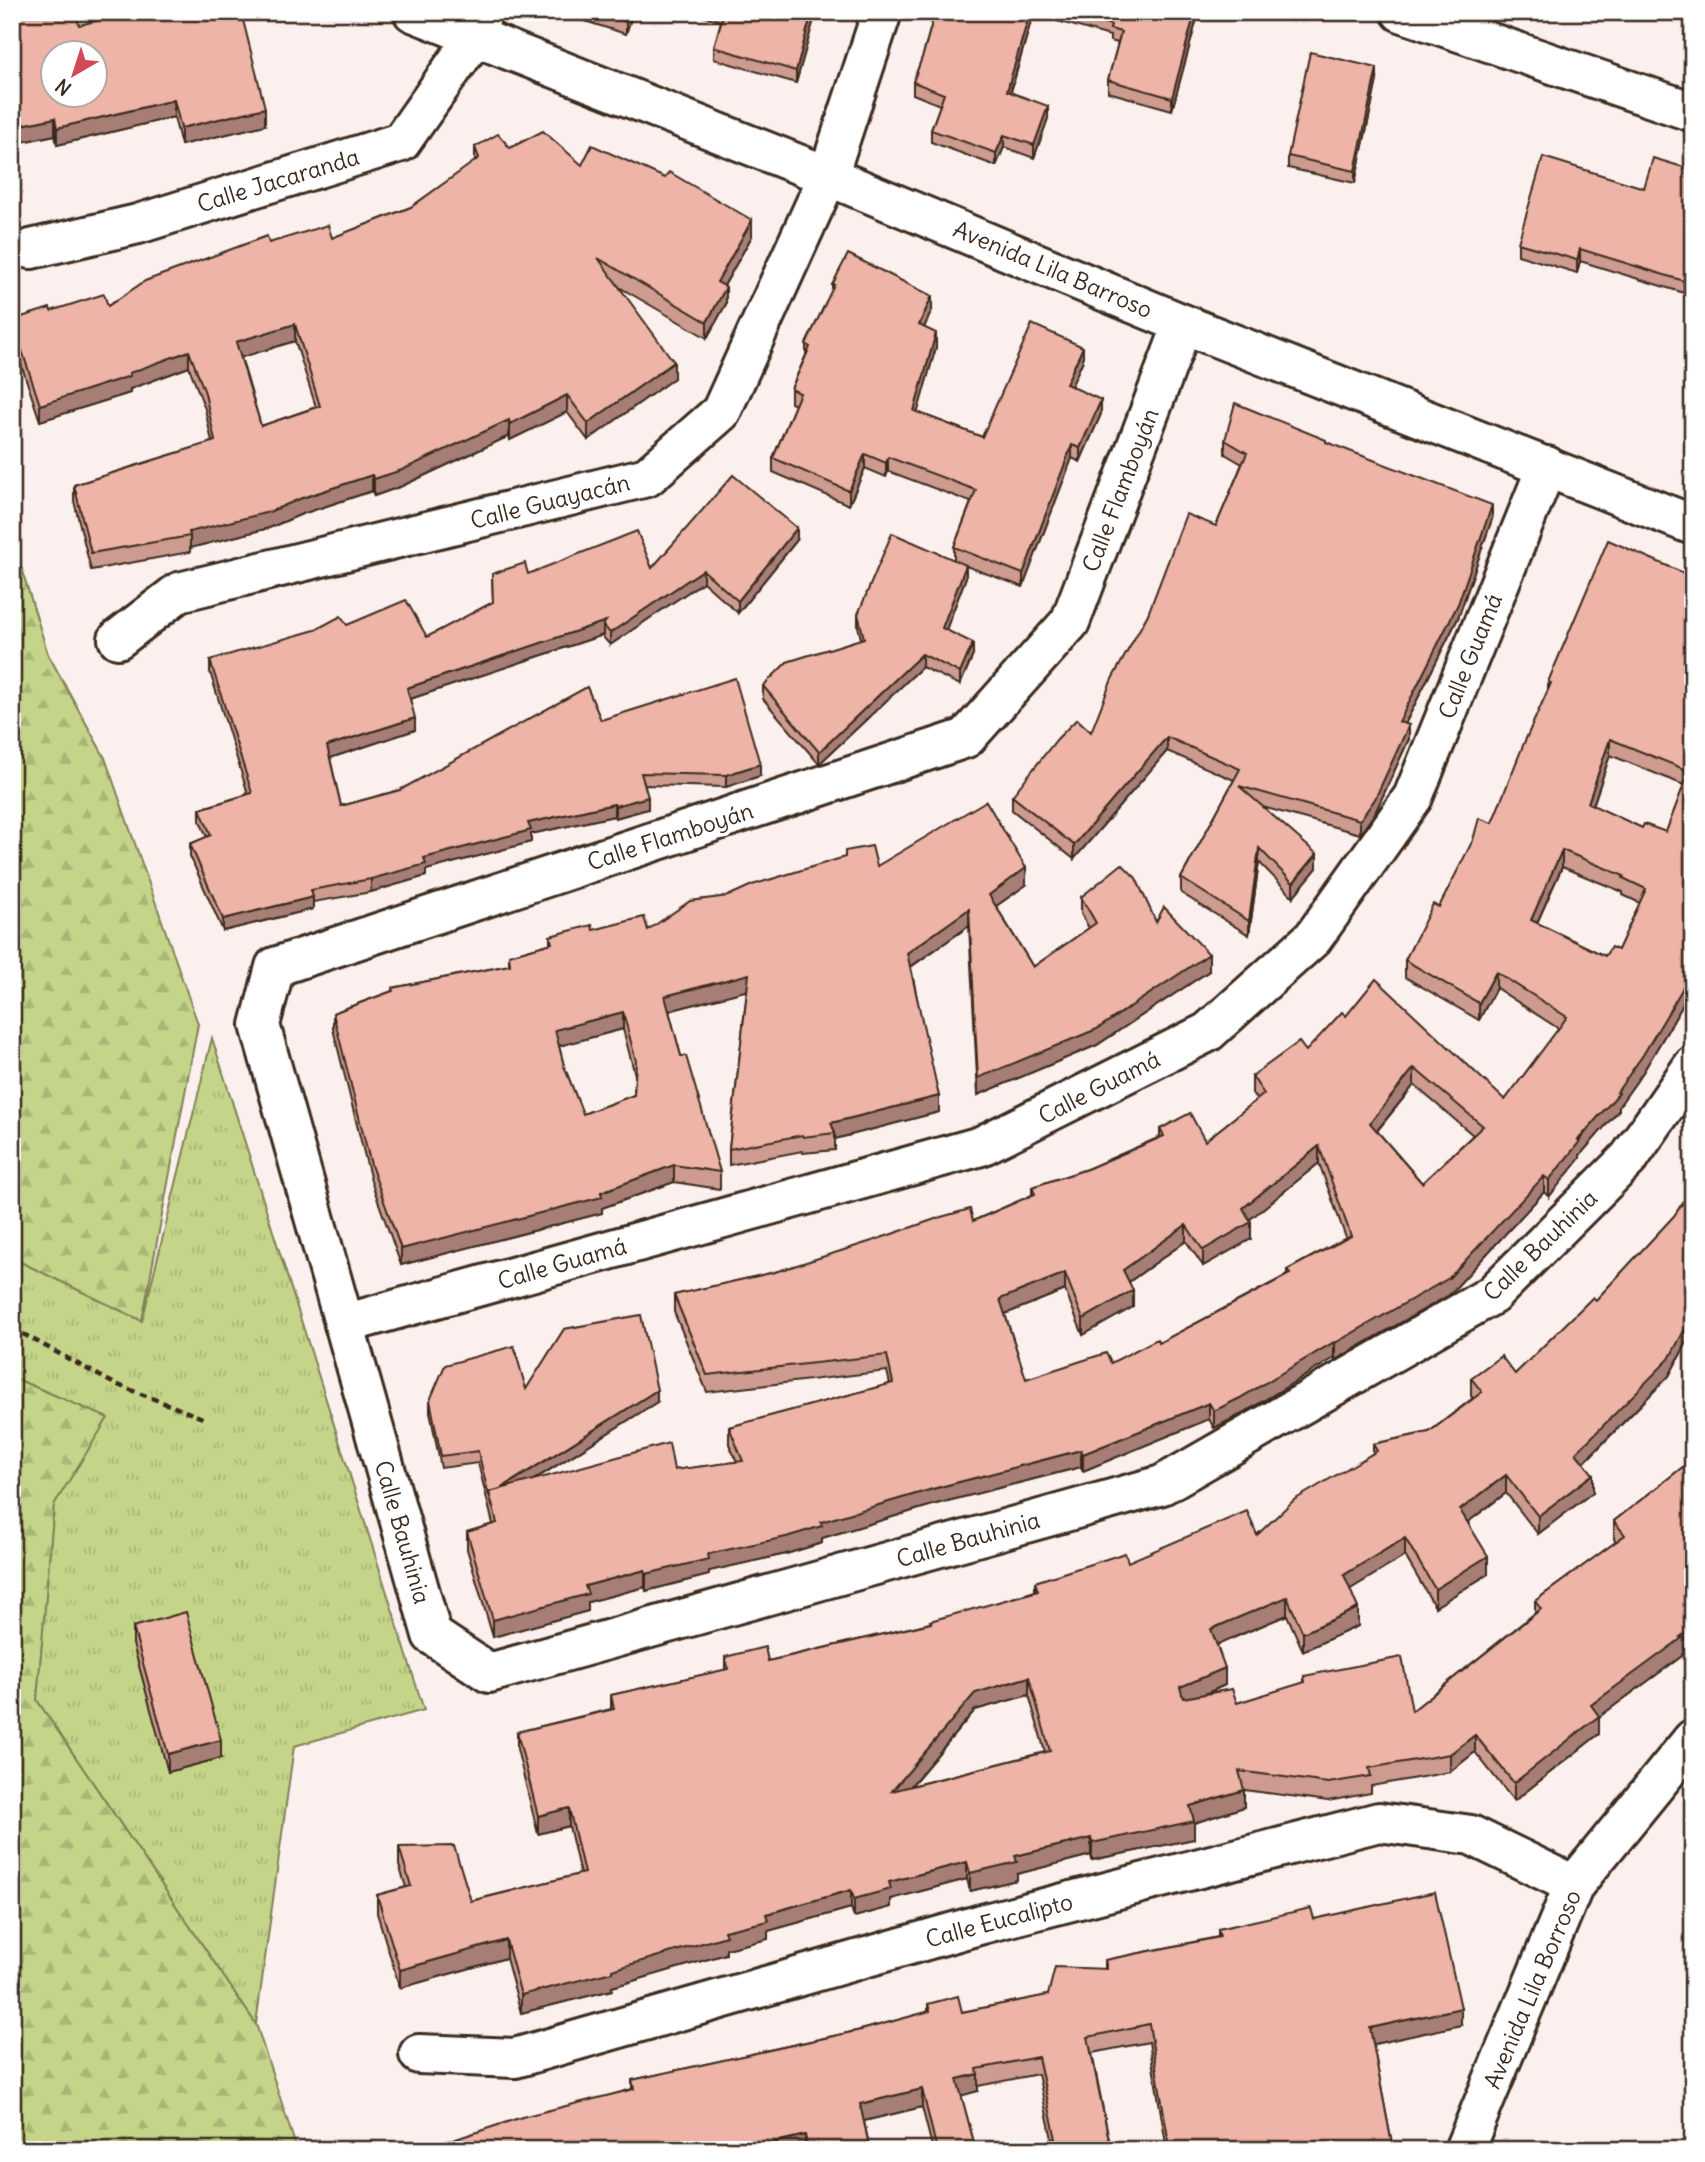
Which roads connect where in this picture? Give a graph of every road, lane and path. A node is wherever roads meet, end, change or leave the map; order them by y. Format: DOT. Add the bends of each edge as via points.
graph roads {
  1 [pos="413,12"];
  2 [pos="881,12"];
  3 [pos="1401,12"];
  4 [pos="478,25"];
  5 [pos="1693,112"];
  6 [pos="828,176"];
  7 [pos="31,249"];
  8 [pos="1183,324"];
  9 [pos="1547,466"];
  10 [pos="1693,525"];
  11 [pos="118,639"];
  12 [pos="1693,1066"];
  13 [pos="344,1324"];
  14 [pos="12,1328"];
  15 [pos="205,1419"];
  16 [pos="1693,1739"];
  17 [pos="1574,1885"];
  18 [pos="419,2054"];
  19 [pos="1464,2150"];
  1 -- 4 [label="street, Avenida Lila Barroso"];
  2 -- 6 [label="street, Calle Guayacán"];
  3 -- 5 [label="street"];
  4 -- 6 [label="street, Avenida Lila Barroso"];
  4 -- 7 [label="street, Calle Jacaranda" via="401,142 138,224"];
  6 -- 8 [label="street, Avenida Lila Barroso"];
  6 -- 11 [label="street, Calle Guayacán" via="721,412 647,477 179,592"];
  8 -- 9 [label="street, Avenida Lila Barroso"];
  8 -- 13 [label="street, Calle Flamboyán" via="1070,622 966,738 275,967 260,1025"];
  9 -- 10 [label="street, Avenida Lila Barroso"];
  9 -- 13 [label="street, Calle Guamá" via="1413,797 1313,938 1208,1032 981,1146"];
  12 -- 13 [label="street, Calle Bauhinia" via="1629,1158 1492,1295 1162,1485 489,1673 432,1635"];
  14 -- 15 [label="path" via="113,1383"];
  16 -- 17 [label="street, Avenida Lila Borroso"];
  17 -- 18 [label="street, Calle Eucalipto" via="1471,1835 1379,1822 982,1924 515,2058"];
  17 -- 19 [label="street, Avenida Lila Borroso"];
}
